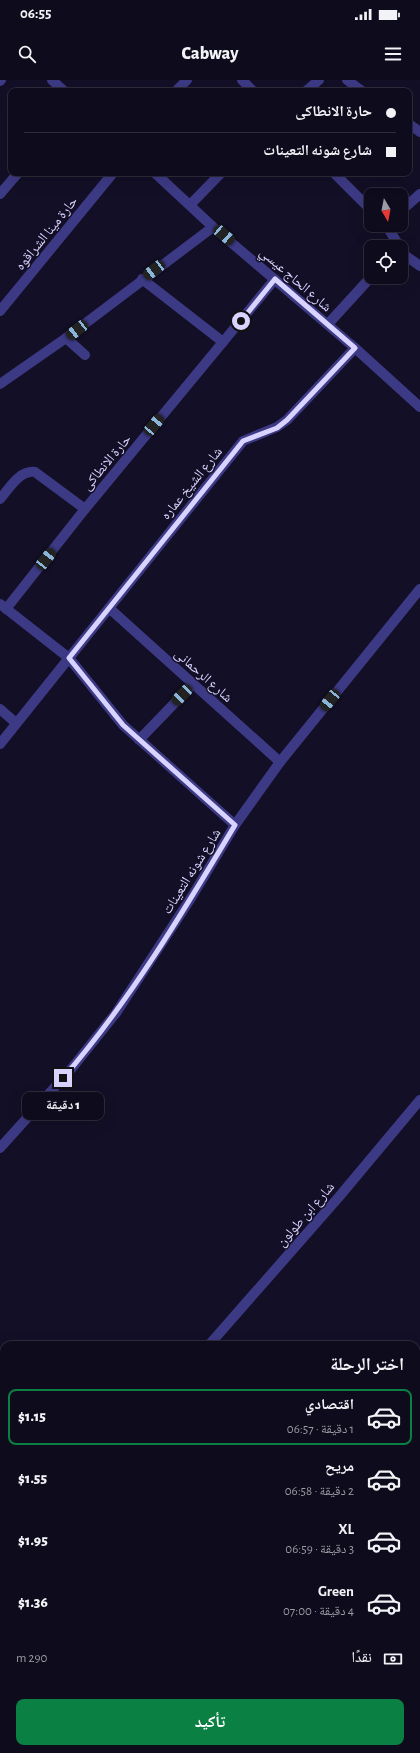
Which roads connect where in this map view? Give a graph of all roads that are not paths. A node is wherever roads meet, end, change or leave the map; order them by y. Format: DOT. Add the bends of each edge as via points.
graph roads {
  1 [pos="186,80"];
  2 [pos="242,80"];
  3 [pos="318,80"];
  4 [pos="347,80"];
  5 [pos="179,88"];
  6 [pos="250,88"];
  7 [pos="309,88"];
  8 [pos="358,88"];
  9 [pos="15,176"];
  10 [pos="111,176"];
  11 [pos="158,176"];
  12 [pos="218,176"];
  13 [pos="337,176"];
  14 [pos="0,194"];
  15 [pos="420,194"];
  16 [pos="364,203"];
  17 [pos="190,205"];
  18 [pos="408,205"];
  19 [pos="213,226"];
  20 [pos="408,257"];
  21 [pos="420,266"];
  22 [pos="142,279"];
  23 [pos="275,279"];
  24 [pos="365,284"];
  25 [pos="0,311"];
  26 [pos="328,324"];
  27 [pos="66,338"];
  28 [pos="223,342"];
  29 [pos="355,348"];
  30 [pos="85,355"];
  31 [pos="0,384"];
  32 [pos="418,402"];
  33 [pos="0,499"];
  34 [pos="85,509"];
  35 [pos="420,589"];
  36 [pos="3,606"];
  37 [pos="109,608"];
  38 [pos="69,658"];
  39 [pos="193,684"];
  40 [pos="0,709"];
  41 [pos="16,723"];
  42 [pos="139,740"];
  43 [pos="0,744"];
  44 [pos="280,762"];
  45 [pos="235,825"];
  46 [pos="420,1100"];
  47 [pos="0,1148"];
  48 [pos="213,1341"];
  1 -- 5 [label="street"];
  2 -- 6 [label="street"];
  3 -- 7 [label="street"];
  4 -- 8 [label="street"];
  9 -- 14 [label="street"];
  10 -- 25 [label="street, حارة مينا الشراقوه"];
  11 -- 17 [label="street, شارع الحاج عيسي"];
  12 -- 17 [label="street"];
  13 -- 16 [label="street"];
  15 -- 18 [label="street"];
  17 -- 19 [label="street, شارع الحاج عيسي"];
  19 -- 22 [label="street"];
  19 -- 23 [label="street, شارع الحاج عيسي"];
  20 -- 21 [label="street"];
  22 -- 27 [label="street"];
  22 -- 28 [label="street"];
  23 -- 26 [label="street, شارع الحاج عيسي"];
  23 -- 28 [label="street, حارة الانطاكى"];
  24 -- 26 [label="street"];
  26 -- 29 [label="street, شارع الحاج عيسي"];
  27 -- 30 [label="street"];
  27 -- 31 [label="street"];
  28 -- 34 [label="street, حارة الانطاكى"];
  29 -- 32 [label="street, شارع الحاج عيسي"];
  29 -- 37 [label="street, شارع الشيخ عماره" via="287,420 277,428 243,441"];
  33 -- 34 [label="street" via="25,472 35,472"];
  34 -- 36 [label="street, حارة الانطاكى"];
  35 -- 44 [label="street, شارع شونه التعينات"];
  36 -- 38 [label="street"];
  37 -- 38 [label="street, شارع الشيخ عماره"];
  37 -- 39 [label="street, شارع الرحمانى"];
  38 -- 41 [label="street, شارع الشيخ عماره"];
  38 -- 42 [label="street" via="123,725"];
  39 -- 42 [label="street"];
  39 -- 44 [label="street, شارع الرحمانى"];
  40 -- 41 [label="street"];
  41 -- 43 [label="street, شارع الشيخ عماره"];
  42 -- 45 [label="street"];
  44 -- 45 [label="street, شارع شونه التعينات"];
  45 -- 47 [label="street, شارع شونه التعينات" via="116,1013 72,1068"];
  46 -- 48 [label="street, شارع ابن طولون"];
}
